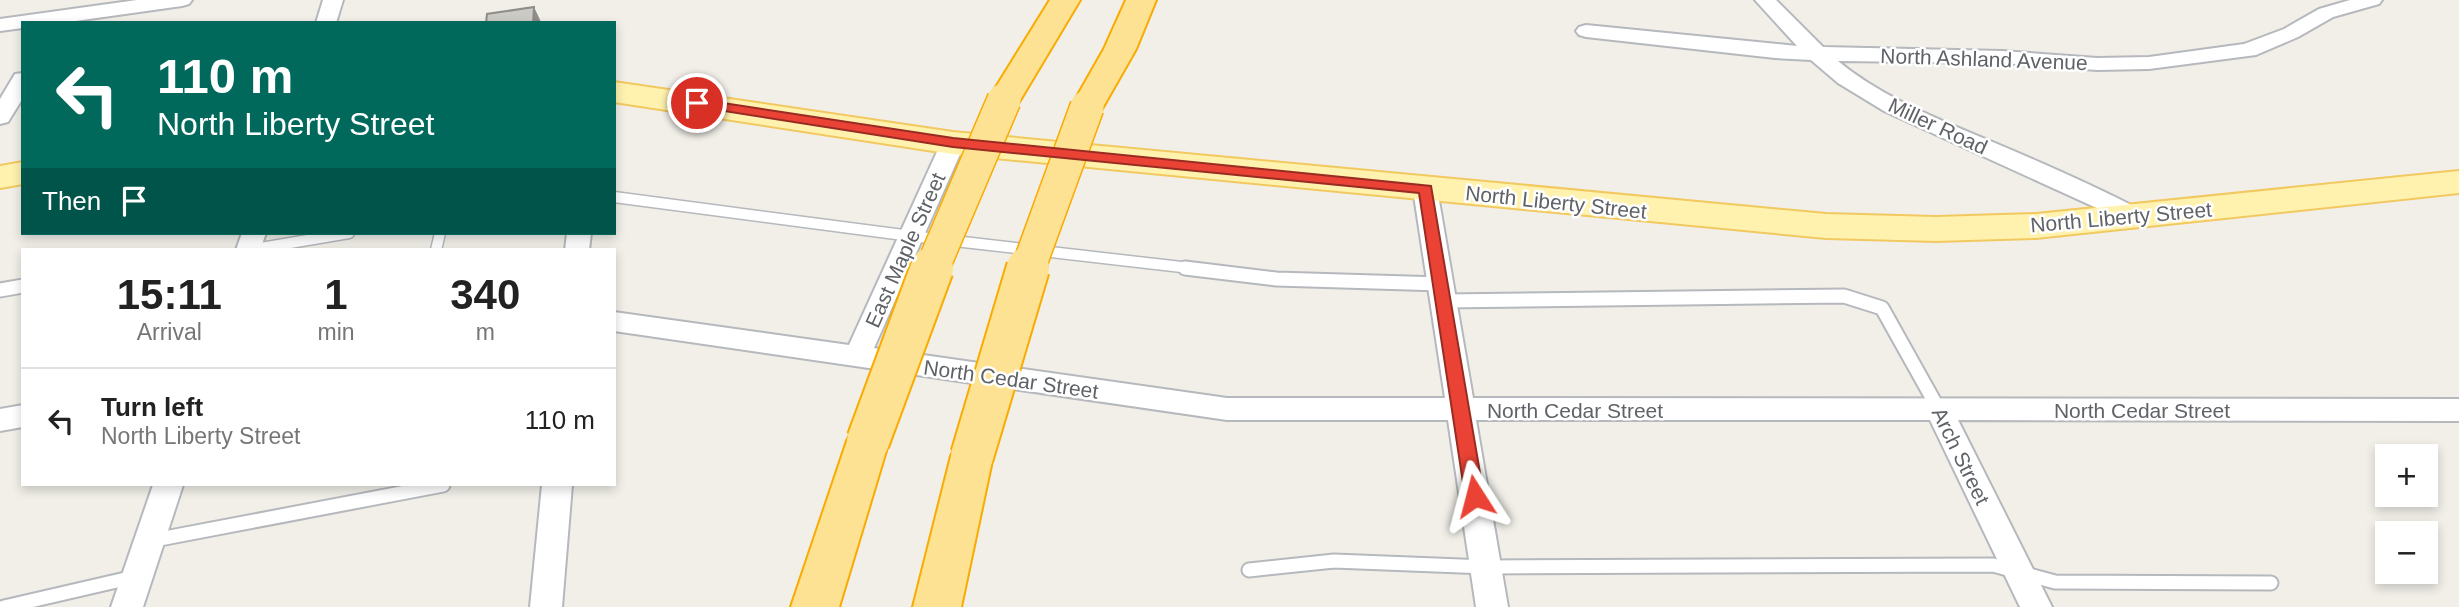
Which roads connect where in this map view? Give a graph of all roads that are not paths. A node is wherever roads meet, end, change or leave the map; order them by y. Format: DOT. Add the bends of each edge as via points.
graph roads {
  1 [pos="182,0"];
  2 [pos="333,0"];
  3 [pos="1065,0"];
  4 [pos="1141,0"];
  5 [pos="1765,0"];
  6 [pos="2372,0"];
  7 [pos="62,13"];
  8 [pos="327,21"];
  9 [pos="0,24"];
  10 [pos="1586,31"];
  11 [pos="1816,52"];
  12 [pos="20,87"];
  13 [pos="616,92"];
  14 [pos="0,117"];
  15 [pos="953,143"];
  16 [pos="21,173"];
  17 [pos="0,177"];
  18 [pos="2459,182"];
  19 [pos="1425,189"];
  20 [pos="616,197"];
  21 [pos="2134,217"];
  22 [pos="337,235"];
  23 [pos="911,236"];
  24 [pos="260,248"];
  25 [pos="21,286"];
  26 [pos="0,290"];
  27 [pos="1442,292"];
  28 [pos="616,321"];
  29 [pos="857,357"];
  30 [pos="1461,410"];
  31 [pos="1938,410"];
  32 [pos="2459,410"];
  33 [pos="21,416"];
  34 [pos="0,420"];
  35 [pos="168,486"];
  36 [pos="438,486"];
  37 [pos="557,486"];
  38 [pos="149,541"];
  39 [pos="1486,567"];
  40 [pos="1249,570"];
  41 [pos="2019,572"];
  42 [pos="137,576"];
  43 [pos="2271,583"];
  44 [pos="4,607"];
  45 [pos="127,607"];
  46 [pos="546,607"];
  47 [pos="815,607"];
  48 [pos="937,607"];
  49 [pos="1492,607"];
  50 [pos="2036,607"];
  1 -- 7 [label="street"];
  2 -- 8 [label="street"];
  3 -- 47 [label="highway, bridge" via="1004,100 942,244 868,441"];
  4 -- 48 [label="highway, bridge" via="1087,107 1033,251 972,456"];
  5 -- 11 [label="street, Miller Road"];
  6 -- 11 [label="street, North Ashland Avenue" via="2326,13 2248,50 2201,58 2097,64"];
  7 -- 9 [label="street"];
  10 -- 11 [label="street, North Ashland Avenue"];
  11 -- 21 [label="street, Miller Road" via="1846,78 1906,113"];
  12 -- 14 [label="street"];
  13 -- 15 [label="main road, North Liberty Street"];
  15 -- 19 [label="main road, North Liberty Street"];
  15 -- 23 [label="street, East Maple Street"];
  16 -- 17 [label="main road"];
  18 -- 21 [label="main road, North Liberty Street"];
  19 -- 21 [label="main road, North Liberty Street" via="1761,222 1886,229 1986,229"];
  19 -- 27 [label="street"];
  20 -- 23 [label="lane"];
  22 -- 24 [label="lane"];
  23 -- 27 [label="lane" via="1276,279"];
  23 -- 29 [label="street, East Maple Street"];
  25 -- 26 [label="lane"];
  27 -- 30 [label="street"];
  27 -- 31 [label="lane, Arch Street" via="1844,296 1882,308"];
  28 -- 29 [label="street, North Cedar Street"];
  29 -- 30 [label="street, North Cedar Street" via="1227,409"];
  30 -- 31 [label="street, North Cedar Street"];
  30 -- 39 [label="street"];
  31 -- 32 [label="street, North Cedar Street"];
  31 -- 41 [label="street, Arch Street"];
  33 -- 34 [label="street"];
  35 -- 38 [label="street"];
  36 -- 38 [label="lane"];
  37 -- 46 [label="street"];
  38 -- 42 [label="street"];
  39 -- 40 [label="lane" via="1334,561"];
  39 -- 41 [label="lane" via="1993,565"];
  39 -- 49 [label="street"];
  41 -- 43 [label="lane" via="2055,582"];
  41 -- 50 [label="street, Arch Street"];
  42 -- 44 [label="lane"];
  42 -- 45 [label="street"];
}
